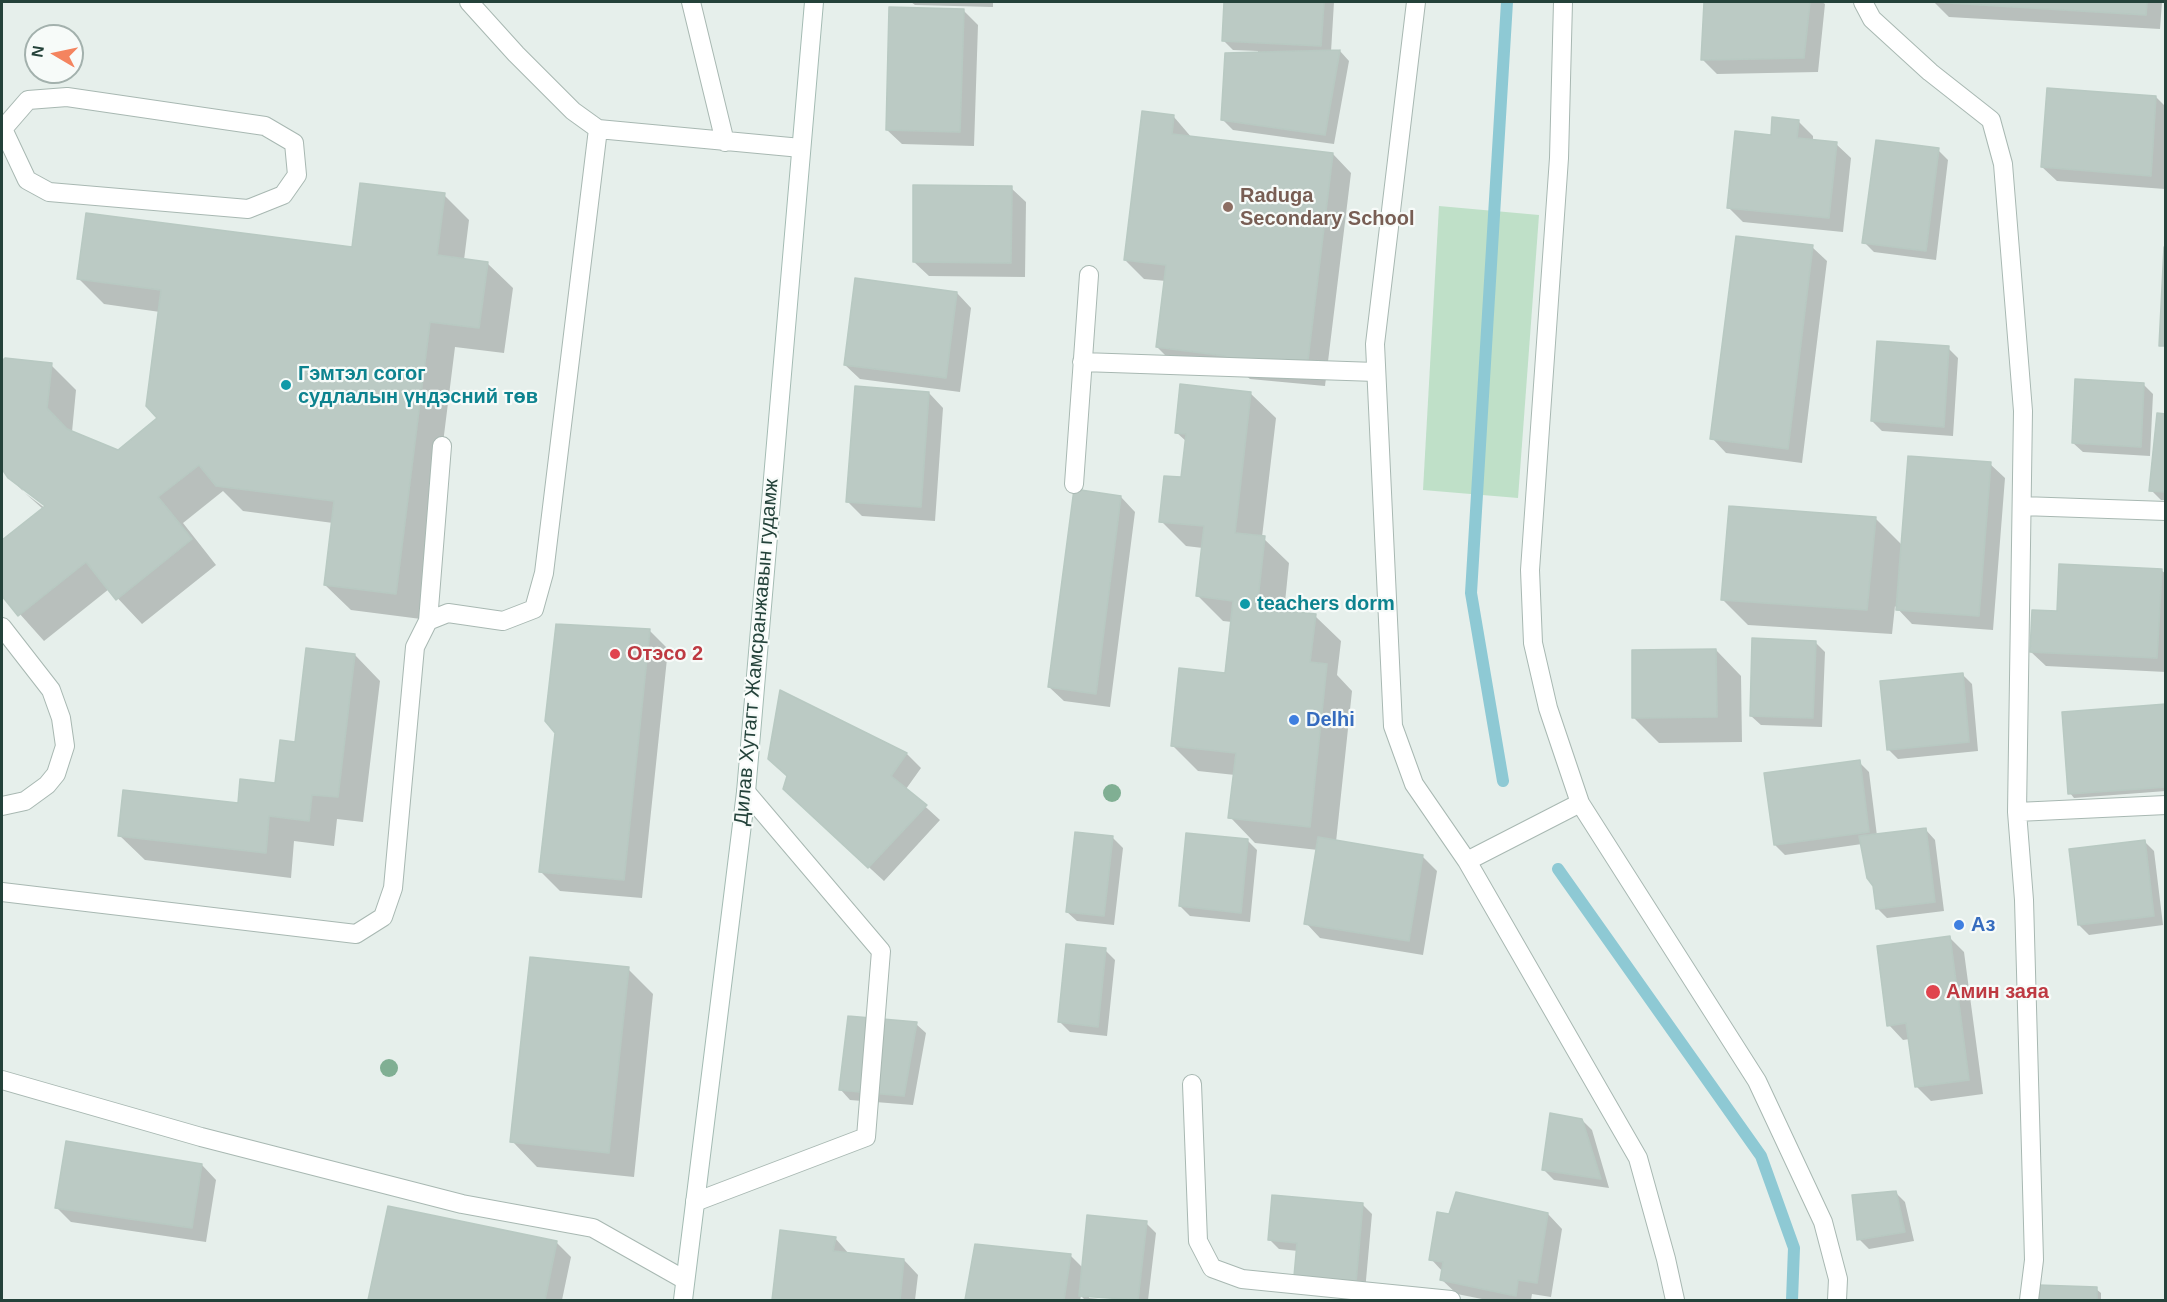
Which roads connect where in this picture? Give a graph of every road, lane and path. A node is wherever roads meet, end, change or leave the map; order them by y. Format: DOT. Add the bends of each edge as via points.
graph roads {
  1 [pos="469,2"];
  2 [pos="691,2"];
  3 [pos="814,2"];
  4 [pos="1416,2"];
  5 [pos="1563,2"];
  6 [pos="1863,2"];
  7 [pos="598,129"];
  8 [pos="2,130"];
  9 [pos="725,142"];
  10 [pos="801,148"];
  11 [pos="1089,275"];
  12 [pos="1082,362"];
  13 [pos="1376,372"];
  14 [pos="442,446"];
  15 [pos="1074,484"];
  16 [pos="2022,506"];
  17 [pos="2166,511"];
  18 [pos="428,621"];
  19 [pos="2,627"];
  20 [pos="746,792"];
  21 [pos="1580,803"];
  22 [pos="2166,805"];
  23 [pos="2,806"];
  24 [pos="2017,812"];
  25 [pos="1467,861"];
  26 [pos="2,892"];
  27 [pos="2,1080"];
  28 [pos="1192,1084"];
  29 [pos="695,1202"];
  30 [pos="685,1280"];
  31 [pos="683,1300"];
  32 [pos="1451,1300"];
  33 [pos="1675,1300"];
  34 [pos="1837,1300"];
  35 [pos="2029,1300"];
  1 -- 7 [label="street" via="573,111"];
  2 -- 9 [label="street"];
  3 -- 10 [label="street, Дилав Хутагт Жамсранжавын гудамж"];
  4 -- 13 [label="street" via="1375,344"];
  5 -- 21 [label="street" via="1559,158 1530,570 1533,643 1548,708"];
  6 -- 16 [label="street" via="1872,19 1991,120 2003,164 2022,399"];
  7 -- 9 [label="street"];
  7 -- 18 [label="street" via="544,573 534,609 503,621 448,613"];
  8 -- 8 [label="street" via="28,100 67,97 265,126 294,143 297,175 283,195 248,209 49,192 27,180"];
  9 -- 10 [label="street"];
  10 -- 20 [label="street, Дилав Хутагт Жамсранжавын гудамж"];
  11 -- 12 [label="street"];
  12 -- 13 [label="street"];
  12 -- 15 [label="street"];
  13 -- 25 [label="street" via="1394,726 1414,783"];
  14 -- 18 [label="street"];
  16 -- 17 [label="street"];
  16 -- 24 [label="street"];
  18 -- 26 [label="street" via="416,647 393,888 383,917 356,934"];
  19 -- 23 [label="street" via="51,690 65,746 56,774 47,785 25,801"];
  20 -- 29 [label="street, Дилав Хутагт Жамсранжавын гудамж"];
  20 -- 29 [label="street" via="881,951 866,1137"];
  21 -- 25 [label="street"];
  21 -- 34 [label="street" via="1757,1081 1823,1222 1838,1279"];
  22 -- 24 [label="street"];
  24 -- 35 [label="street" via="2024,900 2034,1260"];
  25 -- 33 [label="street" via="1638,1158"];
  27 -- 30 [label="street" via="201,1137 462,1203 593,1228"];
  28 -- 32 [label="street" via="1198,1240 1212,1268 1242,1279"];
  29 -- 30 [label="street, Дилав Хутагт Жамсранжавын гудамж"];
  30 -- 31 [label="street, Дилав Хутагт Жамсранжавын гудамж"];
}
